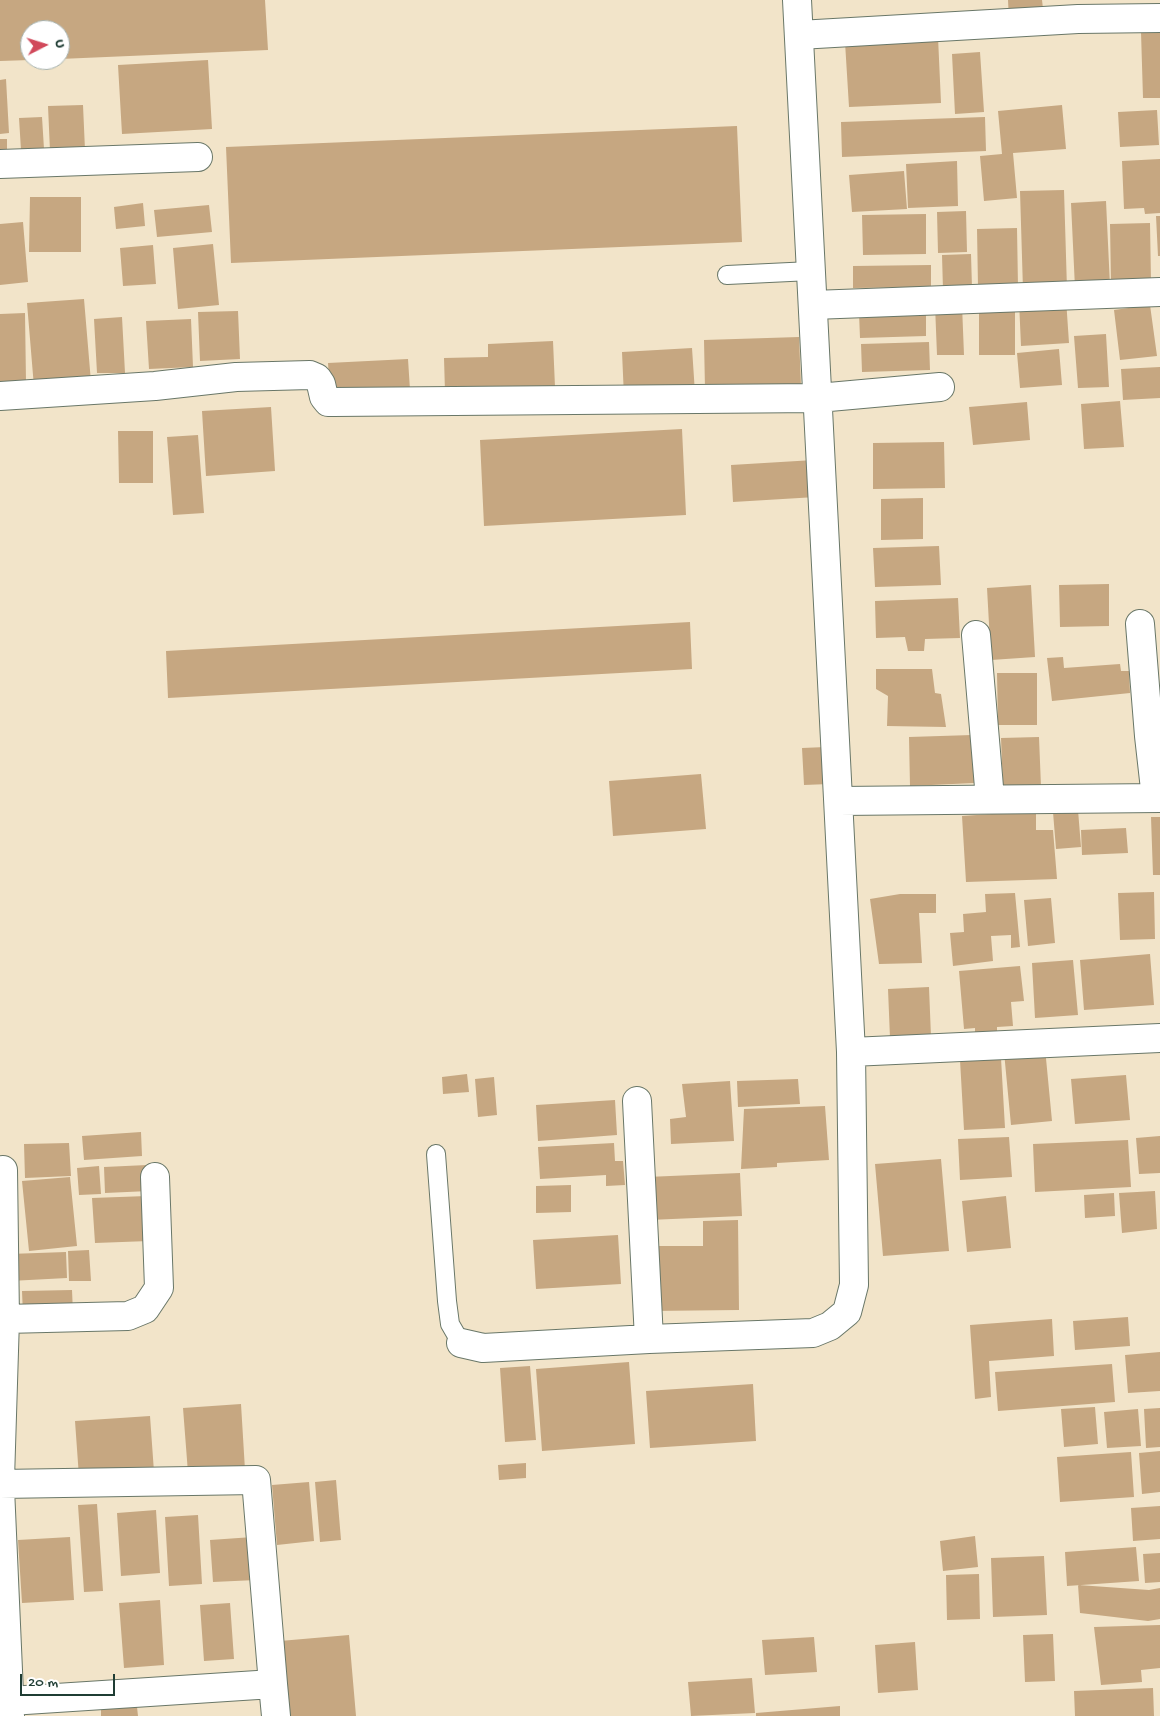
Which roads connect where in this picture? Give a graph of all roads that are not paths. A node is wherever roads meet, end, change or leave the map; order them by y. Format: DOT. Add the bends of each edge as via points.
graph roads {
  1 [pos="797,0"];
  2 [pos="1160,18"];
  3 [pos="799,35"];
  4 [pos="198,157"];
  5 [pos="0,164"];
  6 [pos="811,271"];
  7 [pos="727,275"];
  8 [pos="1160,292"];
  9 [pos="813,306"];
  10 [pos="940,387"];
  11 [pos="0,396"];
  12 [pos="818,398"];
  13 [pos="1140,624"];
  14 [pos="976,636"];
  15 [pos="1158,798"];
  16 [pos="990,799"];
  17 [pos="839,801"];
  18 [pos="1160,1038"];
  19 [pos="851,1052"];
  20 [pos="637,1101"];
  21 [pos="436,1154"];
  22 [pos="3,1170"];
  23 [pos="155,1177"];
  24 [pos="5,1319"];
  25 [pos="649,1339"];
  26 [pos="461,1343"];
  27 [pos="0,1479"];
  28 [pos="0,1486"];
  29 [pos="2,1603"];
  30 [pos="273,1684"];
  31 [pos="10,1708"];
  32 [pos="276,1716"];
  1 -- 3 [label="street"];
  2 -- 3 [label="street" via="1078,19"];
  3 -- 6 [label="street"];
  4 -- 5 [label="street"];
  6 -- 7 [label="lane"];
  6 -- 9 [label="street"];
  8 -- 9 [label="street"];
  9 -- 12 [label="street"];
  10 -- 12 [label="street"];
  11 -- 12 [label="street" via="156,386 236,377 310,375 321,384 328,402"];
  12 -- 17 [label="street"];
  13 -- 15 [label="street" via="1149,736"];
  14 -- 16 [label="street"];
  15 -- 16 [label="street"];
  16 -- 17 [label="street"];
  17 -- 19 [label="street"];
  18 -- 19 [label="street"];
  19 -- 25 [label="street" via="854,1284 847,1312 830,1326 813,1333"];
  20 -- 25 [label="street"];
  21 -- 26 [label="lane" via="450,1324"];
  22 -- 24 [label="street"];
  23 -- 24 [label="street" via="159,1288 145,1308 128,1316"];
  24 -- 27 [label="street"];
  25 -- 26 [label="street" via="483,1348"];
  28 -- 29 [label="street"];
  28 -- 30 [label="street" via="256,1480"];
  29 -- 31 [label="street"];
  30 -- 31 [label="street"];
  30 -- 32 [label="street"];
}
